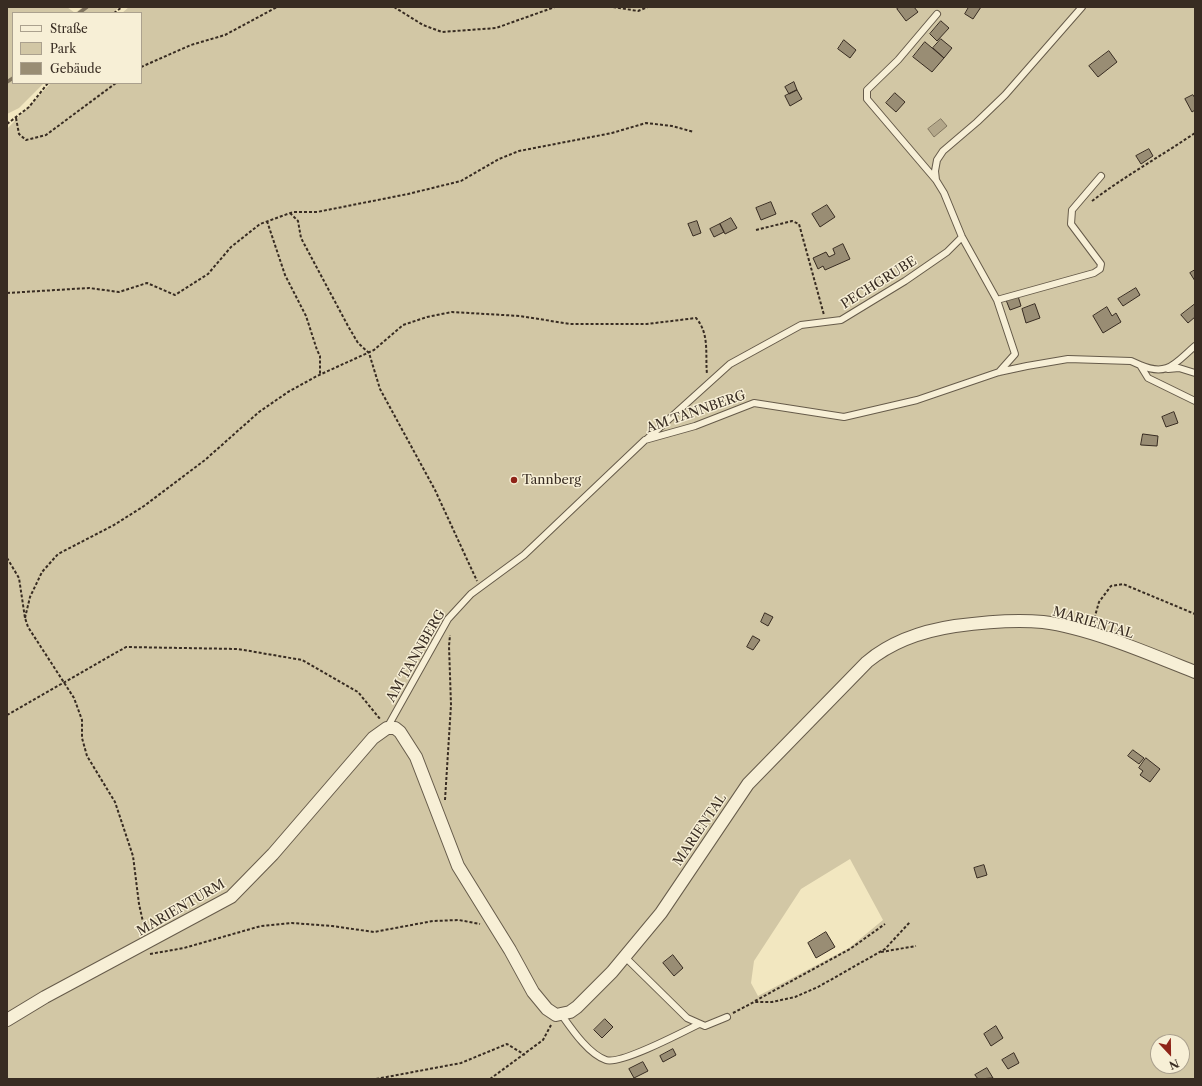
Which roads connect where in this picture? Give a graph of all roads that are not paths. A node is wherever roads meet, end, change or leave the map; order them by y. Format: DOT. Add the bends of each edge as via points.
graph roads {
  1 [pos="1082,7"];
  2 [pos="937,14"];
  3 [pos="1101,176"];
  4 [pos="936,180"];
  5 [pos="962,237"];
  6 [pos="997,300"];
  7 [pos="1195,346"];
  8 [pos="1140,365"];
  9 [pos="1168,369"];
  10 [pos="999,372"];
  11 [pos="1195,373"];
  12 [pos="1195,400"];
  13 [pos="645,440"];
  14 [pos="1195,672"];
  15 [pos="387,728"];
  16 [pos="625,957"];
  17 [pos="559,1014"];
  18 [pos="728,1017"];
  19 [pos="7,1020"];
  20 [pos="699,1024"];
  1 -- 4 [label="lane" via="1005,95 943,151 937,160"];
  2 -- 4 [label="lane" via="898,60 868,90 867,99"];
  3 -- 6 [label="lane" via="1072,210 1071,224 1098,258 1100,269 1094,273"];
  4 -- 5 [label="lane"];
  5 -- 6 [label="lane"];
  5 -- 13 [label="lane, PECHGRUBE" via="947,252 905,281 841,320 801,325 730,364"];
  6 -- 10 [label="lane" via="1014,354"];
  7 -- 9 [label="lane"];
  8 -- 9 [label="lane, AM TANNBERG" via="1153,371"];
  8 -- 10 [label="lane, AM TANNBERG" via="1124,360 1068,359"];
  8 -- 12 [label="lane" via="1148,378"];
  9 -- 11 [label="lane, AM TANNBERG" via="1179,368"];
  10 -- 13 [label="lane, AM TANNBERG" via="917,400 844,417 754,403 695,426"];
  13 -- 15 [label="lane, AM TANNBERG" via="524,555 471,594 452,616"];
  14 -- 16 [label="street, MARIENTAL" via="1089,633 1043,622 986,622 940,629 896,642 881,650 856,672 748,784 661,913"];
  15 -- 17 [label="street" via="395,728 400,732 416,758 458,866 533,992 547,1009"];
  15 -- 19 [label="street, MARIENTURM" via="372,738 273,854 231,898 147,949 46,997"];
  16 -- 17 [label="street, MARIENTAL" via="585,1001 570,1012"];
  16 -- 20 [label="lane" via="687,1018"];
  17 -- 20 [label="lane" via="577,1036 606,1061 631,1056"];
  18 -- 20 [label="lane" via="714,1024"];
}
